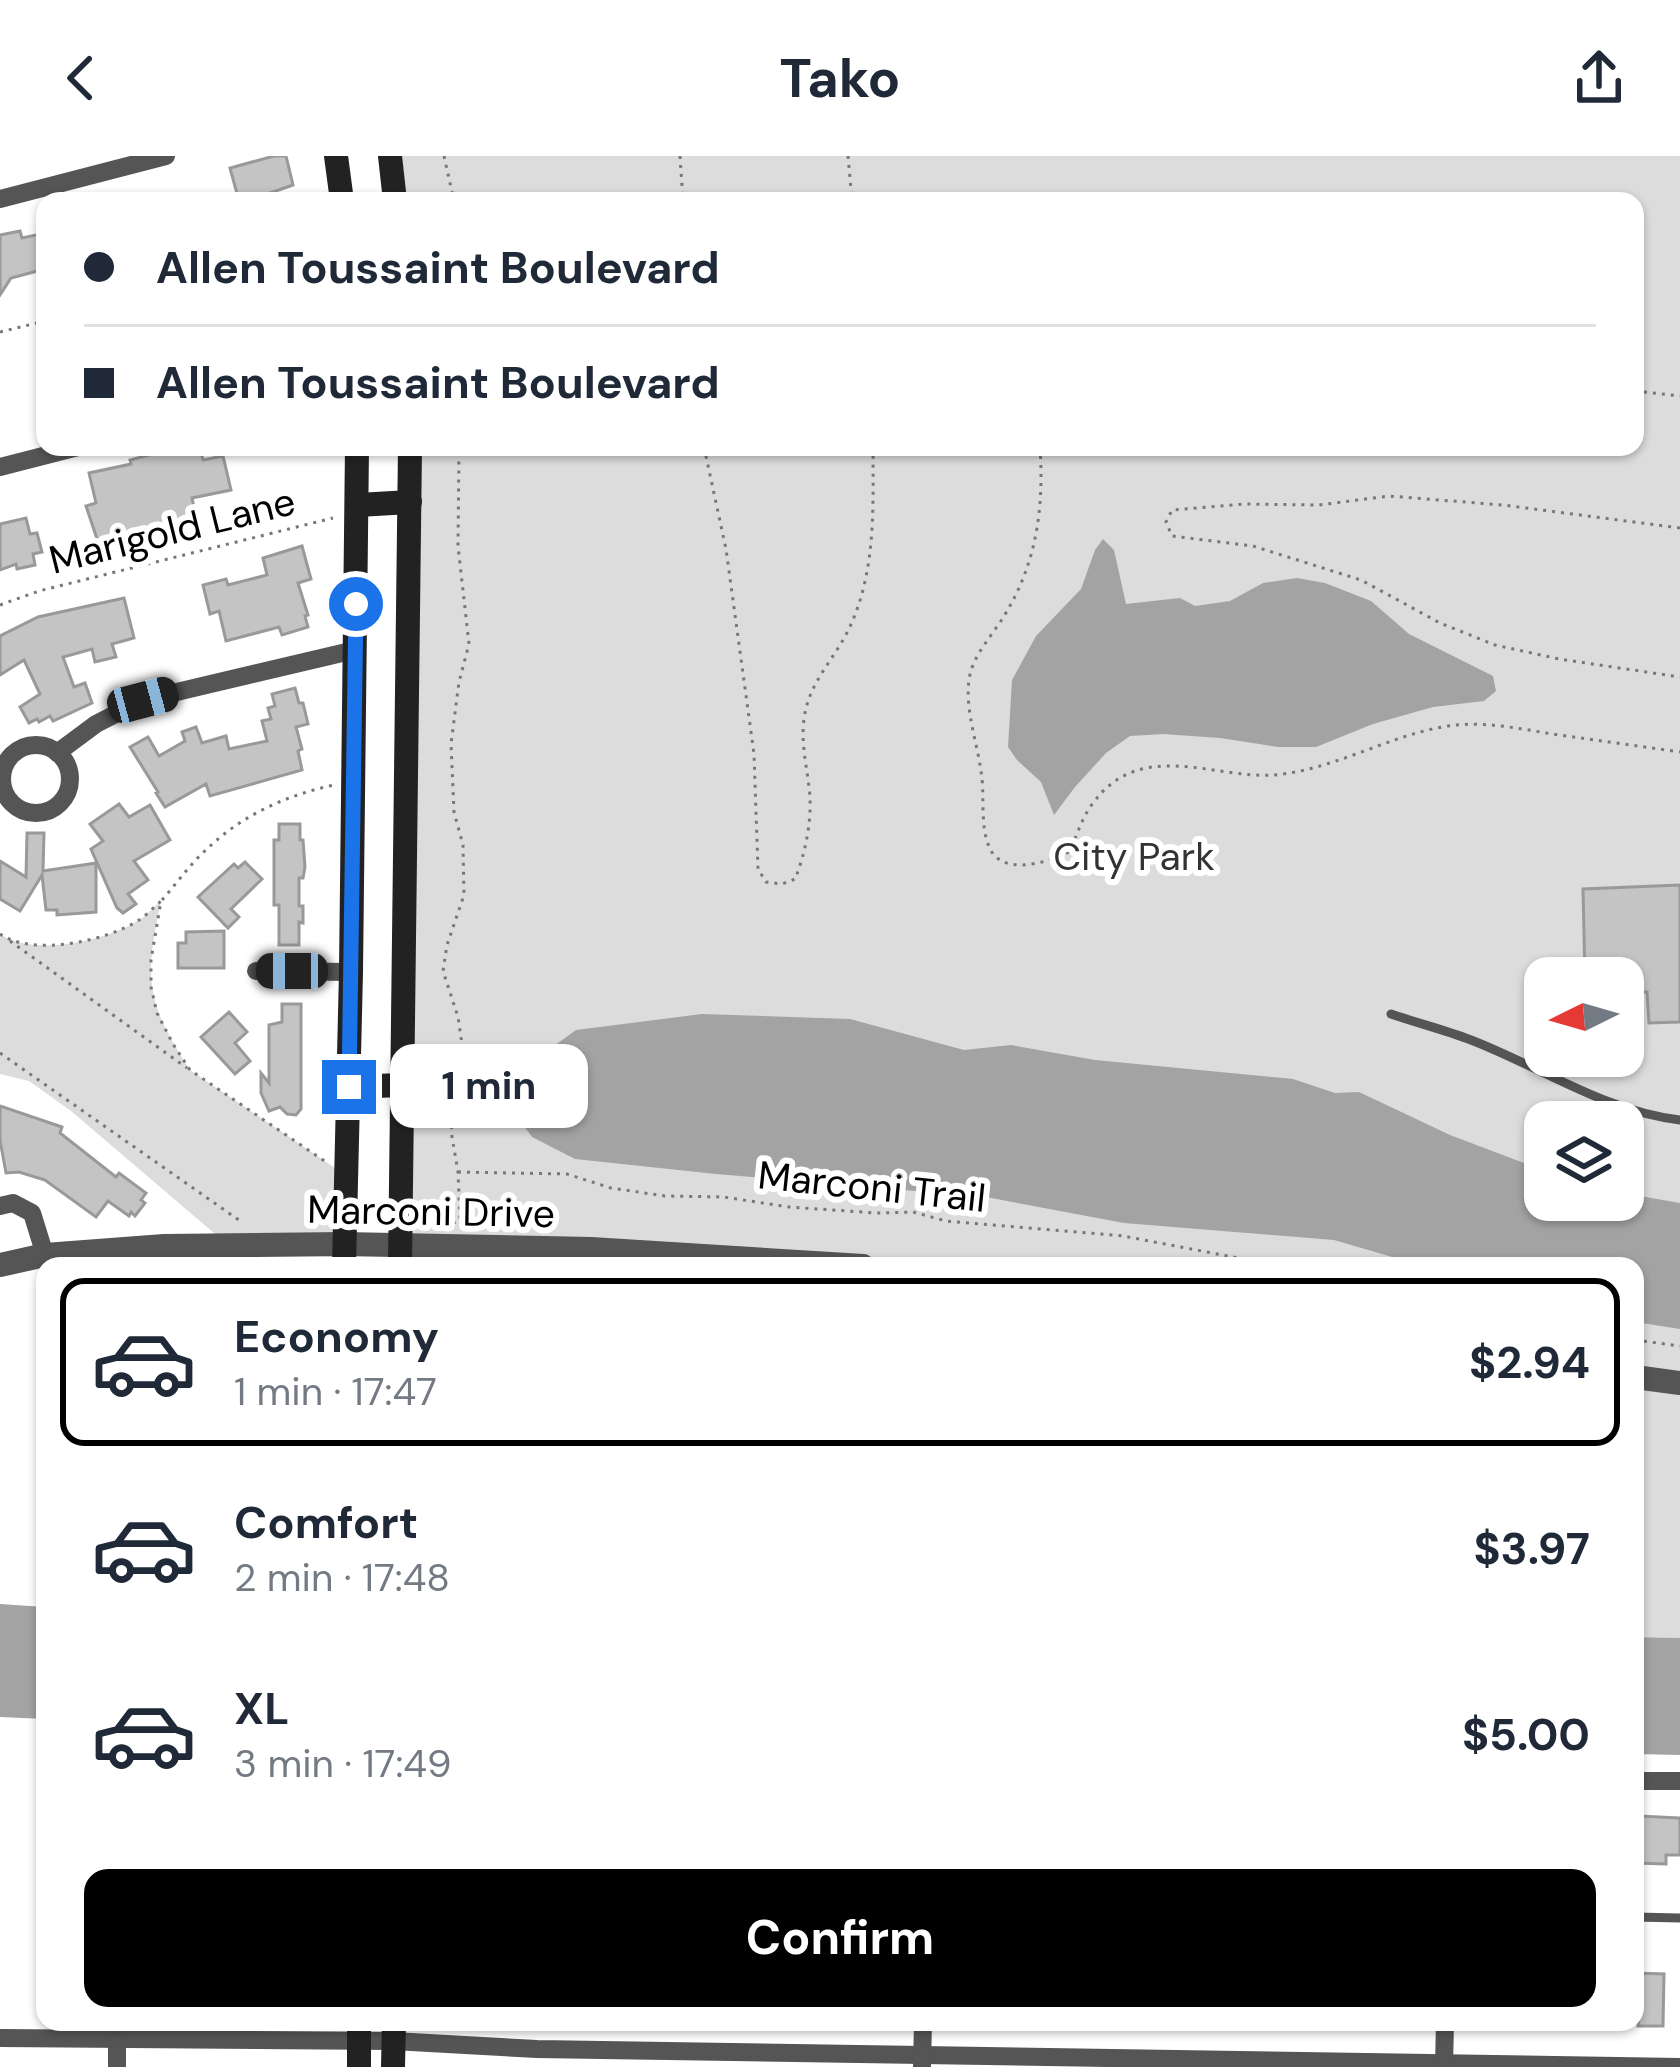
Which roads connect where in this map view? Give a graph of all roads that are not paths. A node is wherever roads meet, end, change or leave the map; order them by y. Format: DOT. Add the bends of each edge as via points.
graph roads {
  1 [pos="166,156"];
  2 [pos="336,156"];
  3 [pos="390,156"];
  4 [pos="340,192"];
  5 [pos="394,192"];
  6 [pos="0,199"];
  7 [pos="41,456"];
  8 [pos="357,456"];
  9 [pos="410,456"];
  10 [pos="0,466"];
  11 [pos="410,502"];
  12 [pos="358,508"];
  13 [pos="355,650"];
  14 [pos="57,753"];
  15 [pos="256,971"];
  16 [pos="351,972"];
  17 [pos="1390,1014"];
  18 [pos="401,1085"];
  19 [pos="349,1087"];
  20 [pos="1680,1120"];
  21 [pos="0,1206"];
  22 [pos="246,1244"];
  23 [pos="45,1255"];
  24 [pos="344,1255"];
  25 [pos="400,1255"];
  26 [pos="591,1257"];
  27 [pos="0,1265"];
  28 [pos="1644,1378"];
  29 [pos="1680,1383"];
  30 [pos="1644,1781"];
  31 [pos="1680,1781"];
  32 [pos="1644,1918"];
  33 [pos="1680,1918"];
  34 [pos="1444,2031"];
  35 [pos="0,2038"];
  36 [pos="117,2041"];
  37 [pos="359,2043"];
  38 [pos="393,2043"];
  39 [pos="923,2060"];
  40 [pos="1444,2064"];
  41 [pos="117,2067"];
  42 [pos="1680,2067"];
  1 -- 6 [label="street"];
  2 -- 4 [label="main road"];
  3 -- 5 [label="main road"];
  7 -- 10 [label="street"];
  8 -- 12 [label="main road"];
  9 -- 11 [label="main road"];
  11 -- 12 [label="main road"];
  11 -- 18 [label="main road"];
  12 -- 13 [label="main road"];
  13 -- 14 [label="street" via="143,700"];
  13 -- 16 [label="main road"];
  15 -- 16 [label="street"];
  16 -- 19 [label="main road"];
  17 -- 20 [label="lane" via="1472,1040 1601,1100"];
  18 -- 19 [label="main road"];
  18 -- 25 [label="main road"];
  19 -- 24 [label="main road"];
  21 -- 23 [label="street" via="32,1213"];
  22 -- 23 [label="street, Marconi Drive"];
  22 -- 24 [label="street, Marconi Drive"];
  23 -- 27 [label="street, Marconi Drive"];
  24 -- 25 [label="street, Marconi Drive"];
  25 -- 26 [label="street, Marconi Drive"];
  28 -- 29 [label="street"];
  30 -- 31 [label="street"];
  32 -- 33 [label="lane"];
  34 -- 40 [label="street"];
  35 -- 36 [label="street"];
  36 -- 37 [label="street"];
  36 -- 41 [label="street"];
  37 -- 38 [label="street"];
  38 -- 39 [label="street"];
  39 -- 40 [label="street"];
  40 -- 42 [label="street"];
}
